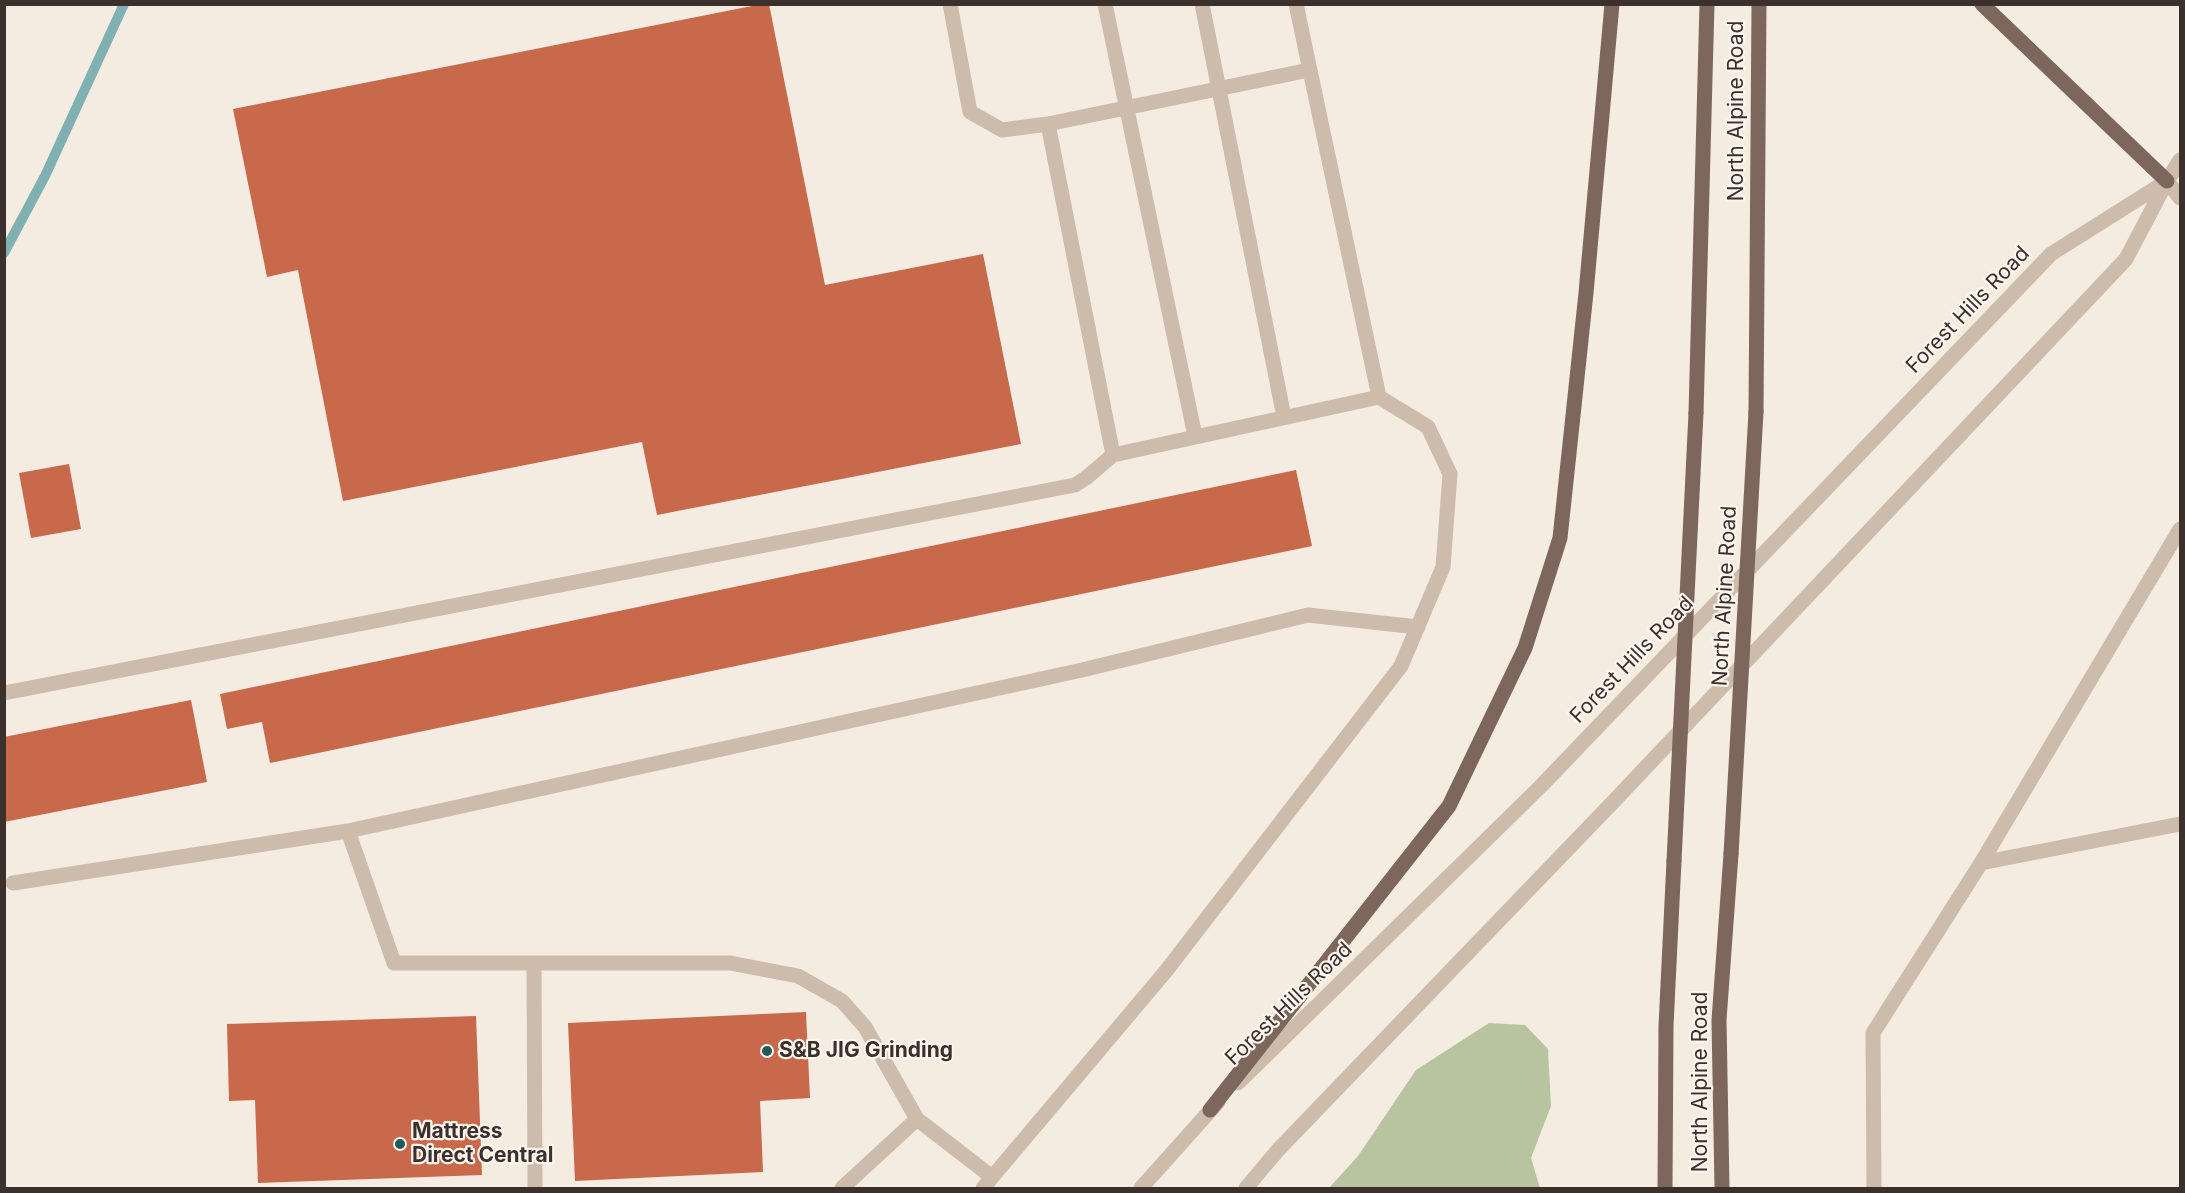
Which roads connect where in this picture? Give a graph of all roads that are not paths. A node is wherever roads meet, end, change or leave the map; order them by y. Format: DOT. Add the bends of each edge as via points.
graph roads {
  1 [pos="950,4"];
  2 [pos="1105,4"];
  3 [pos="1202,4"];
  4 [pos="1296,4"];
  5 [pos="1612,4"];
  6 [pos="1707,4"];
  7 [pos="1759,4"];
  8 [pos="1982,4"];
  9 [pos="1309,70"];
  10 [pos="1219,90"];
  11 [pos="1127,109"];
  12 [pos="1048,124"];
  13 [pos="2181,160"];
  14 [pos="2167,181"];
  15 [pos="2181,198"];
  16 [pos="1379,397"];
  17 [pos="1284,417"];
  18 [pos="1195,436"];
  19 [pos="1113,455"];
  20 [pos="2181,529"];
  21 [pos="1418,627"];
  22 [pos="4,693"];
  23 [pos="2181,824"];
  24 [pos="348,831"];
  25 [pos="1981,863"];
  26 [pos="13,883"];
  27 [pos="534,963"];
  28 [pos="1210,1110"];
  29 [pos="917,1119"];
  30 [pos="988,1183"];
  31 [pos="535,1188"];
  32 [pos="842,1188"];
  33 [pos="1142,1188"];
  34 [pos="1246,1188"];
  35 [pos="1665,1188"];
  36 [pos="1722,1188"];
  37 [pos="1874,1188"];
  1 -- 12 [label="street" via="970,112 1002,130"];
  2 -- 11 [label="street"];
  3 -- 10 [label="street"];
  4 -- 9 [label="street"];
  5 -- 28 [label="main road" via="1560,538 1525,648 1449,806"];
  6 -- 35 [label="main road, North Alpine Road, bridge" via="1696,413 1666,1026"];
  7 -- 36 [label="main road, North Alpine Road, bridge" via="1756,412 1719,1020"];
  8 -- 14 [label="main road"];
  9 -- 10 [label="street"];
  9 -- 16 [label="street"];
  10 -- 11 [label="street"];
  10 -- 17 [label="street"];
  11 -- 12 [label="street"];
  11 -- 18 [label="street"];
  12 -- 19 [label="street"];
  13 -- 14 [label="street, Forest Hills Road"];
  14 -- 15 [label="street"];
  14 -- 28 [label="street, Forest Hills Road" via="2051,254 1541,786"];
  14 -- 34 [label="street, Forest Hills Road" via="2126,259"];
  16 -- 17 [label="street"];
  16 -- 21 [label="street" via="1428,427 1450,474 1443,567"];
  17 -- 18 [label="street"];
  18 -- 19 [label="street"];
  19 -- 22 [label="street" via="1075,484"];
  20 -- 25 [label="street"];
  21 -- 24 [label="street" via="1308,615 1082,670"];
  21 -- 30 [label="street" via="1401,666 1166,971"];
  23 -- 25 [label="street"];
  24 -- 26 [label="street"];
  24 -- 27 [label="street" via="394,963"];
  25 -- 37 [label="street" via="1873,1033"];
  27 -- 29 [label="street" via="730,963 798,976 842,1001 865,1027"];
  27 -- 31 [label="street"];
  28 -- 33 [label="street, Forest Hills Road"];
  29 -- 30 [label="street"];
  29 -- 32 [label="street"];
}
